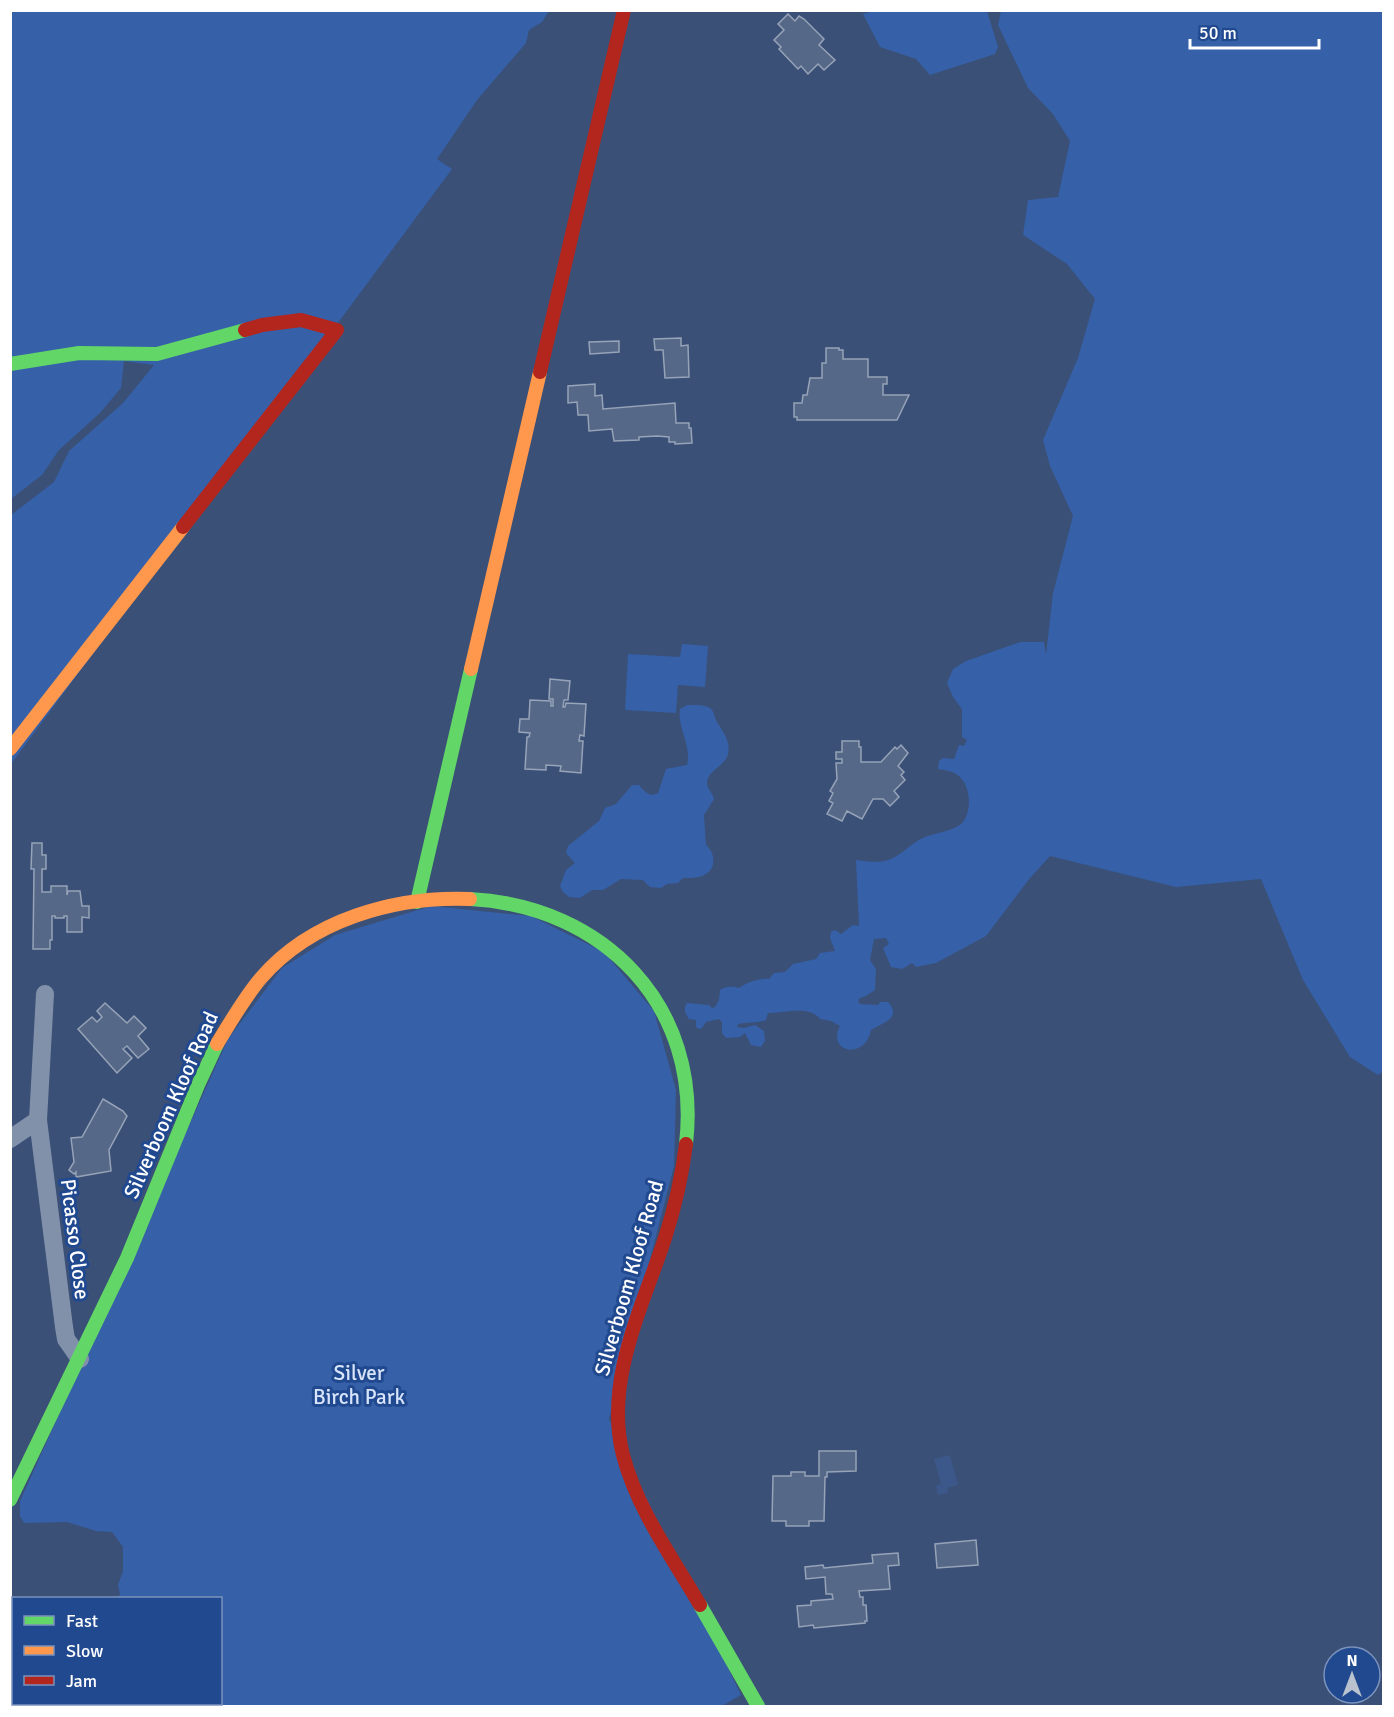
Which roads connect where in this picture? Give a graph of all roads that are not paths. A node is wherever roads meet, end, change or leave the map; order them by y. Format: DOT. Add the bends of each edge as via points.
graph roads {
  1 [pos="624,10"];
  2 [pos="10,364"];
  3 [pos="10,748"];
  4 [pos="417,902"];
  5 [pos="45,994"];
  6 [pos="38,1120"];
  7 [pos="10,1139"];
  8 [pos="80,1359"];
  9 [pos="10,1500"];
  10 [pos="758,1707"];
  1 -- 4 [label="street"];
  2 -- 3 [label="street" via="79,353 157,354 262,325 301,320 337,330"];
  4 -- 8 [label="street, Silverboom Kloof Road" via="364,913 312,935 264,974 238,1007 204,1075 137,1236"];
  4 -- 10 [label="street, Silverboom Kloof Road" via="466,898 499,901 523,905 569,922 627,964 658,1000 674,1033 683,1068 686,1136 666,1234 622,1372 618,1404 620,1438 628,1475 644,1509"];
  5 -- 6 [label="street, Picasso Close"];
  6 -- 7 [label="street"];
  6 -- 8 [label="street, Picasso Close" via="66,1339"];
  8 -- 9 [label="street, Silverboom Kloof Road"];
}
